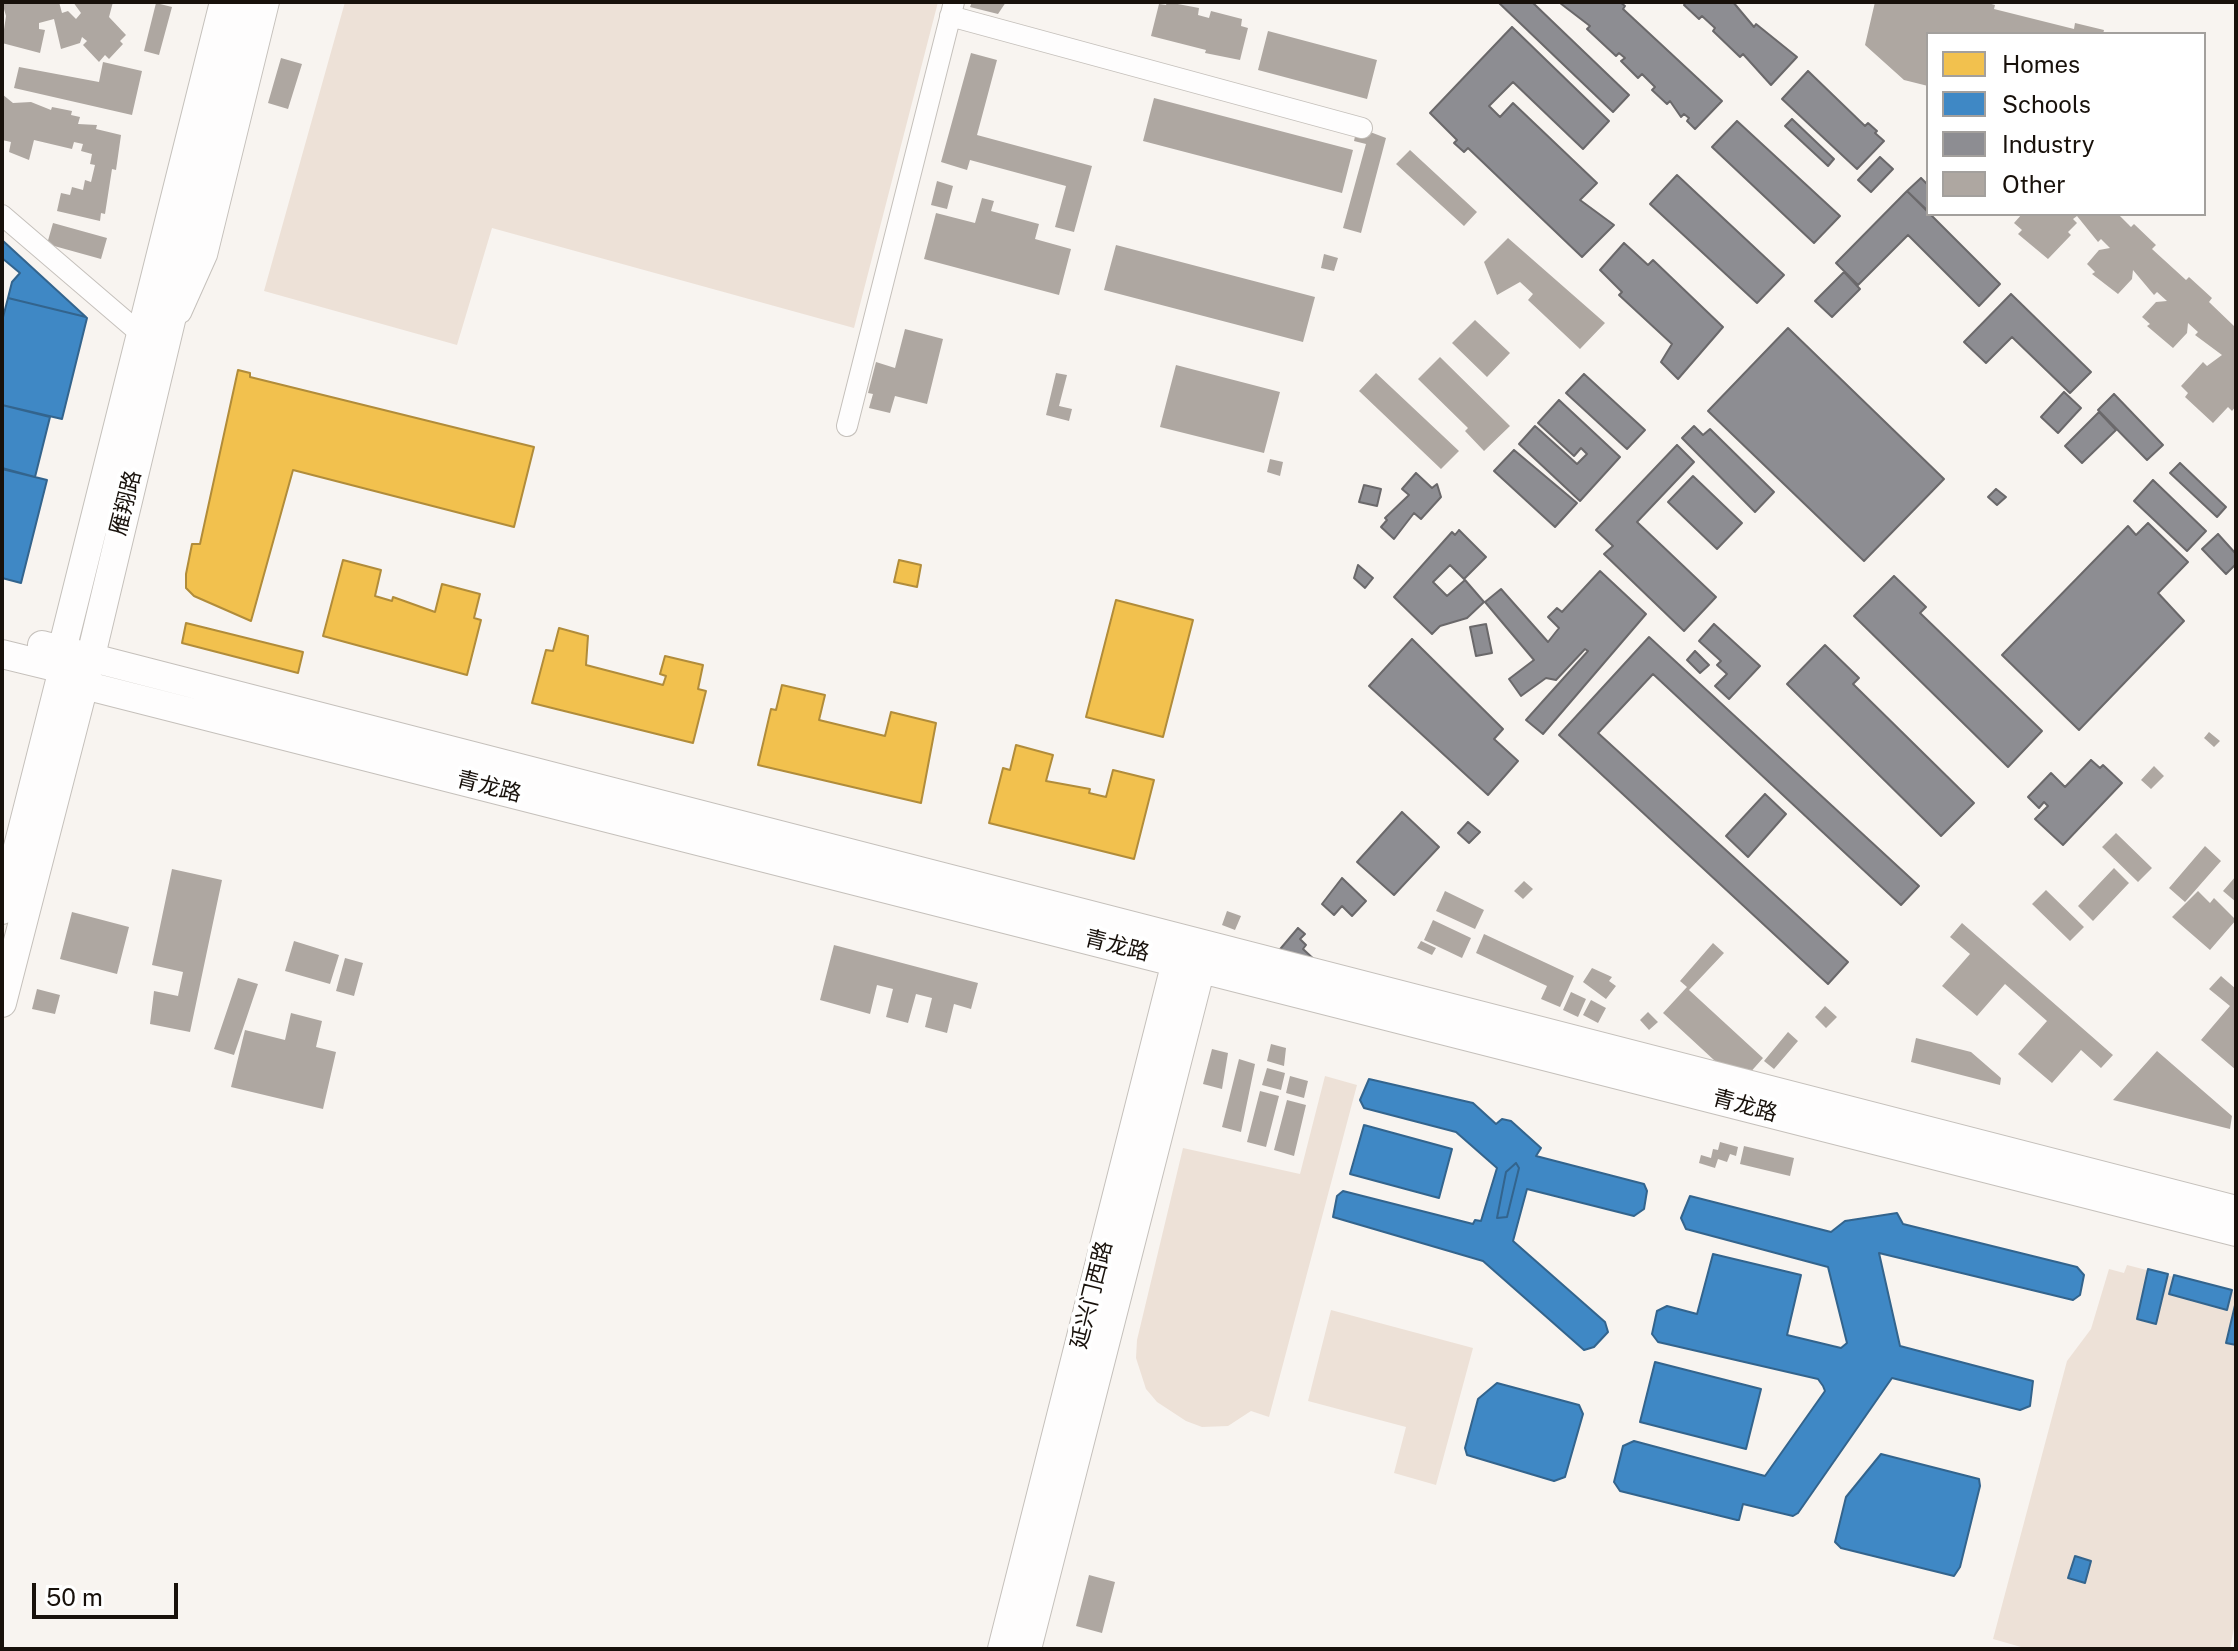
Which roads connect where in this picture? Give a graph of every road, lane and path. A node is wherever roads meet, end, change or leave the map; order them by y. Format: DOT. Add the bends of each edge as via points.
graph roads {
  1 [pos="224,2"];
  2 [pos="247,2"];
  3 [pos="269,2"];
  4 [pos="952,9"];
  5 [pos="1362,128"];
  6 [pos="2,215"];
  7 [pos="154,340"];
  8 [pos="847,426"];
  9 [pos="2,635"];
  10 [pos="2,654"];
  11 [pos="74,666"];
  12 [pos="2,910"];
  13 [pos="1191,954"];
  14 [pos="2,1003"];
  15 [pos="2236,1210"];
  16 [pos="2236,1232"];
  17 [pos="1002,1649"];
  18 [pos="1027,1649"];
  1 -- 7 [label="street, 雁翔路"];
  2 -- 7 [label="street, 雁翔路"];
  3 -- 7 [label="street" via="207,255"];
  4 -- 5 [label="street"];
  4 -- 8 [label="street"];
  6 -- 7 [label="street"];
  7 -- 11 [label="street, 雁翔路"];
  9 -- 11 [label="street, 青龙路"];
  10 -- 11 [label="street, 青龙路"];
  11 -- 12 [label="street, 雁翔路"];
  11 -- 13 [label="street, 青龙路"];
  11 -- 14 [label="street, 雁翔路"];
  13 -- 15 [label="street, 青龙路"];
  13 -- 16 [label="street, 青龙路"];
  13 -- 17 [label="street, 延兴门西路"];
  13 -- 18 [label="street, 延兴门西路"];
}
